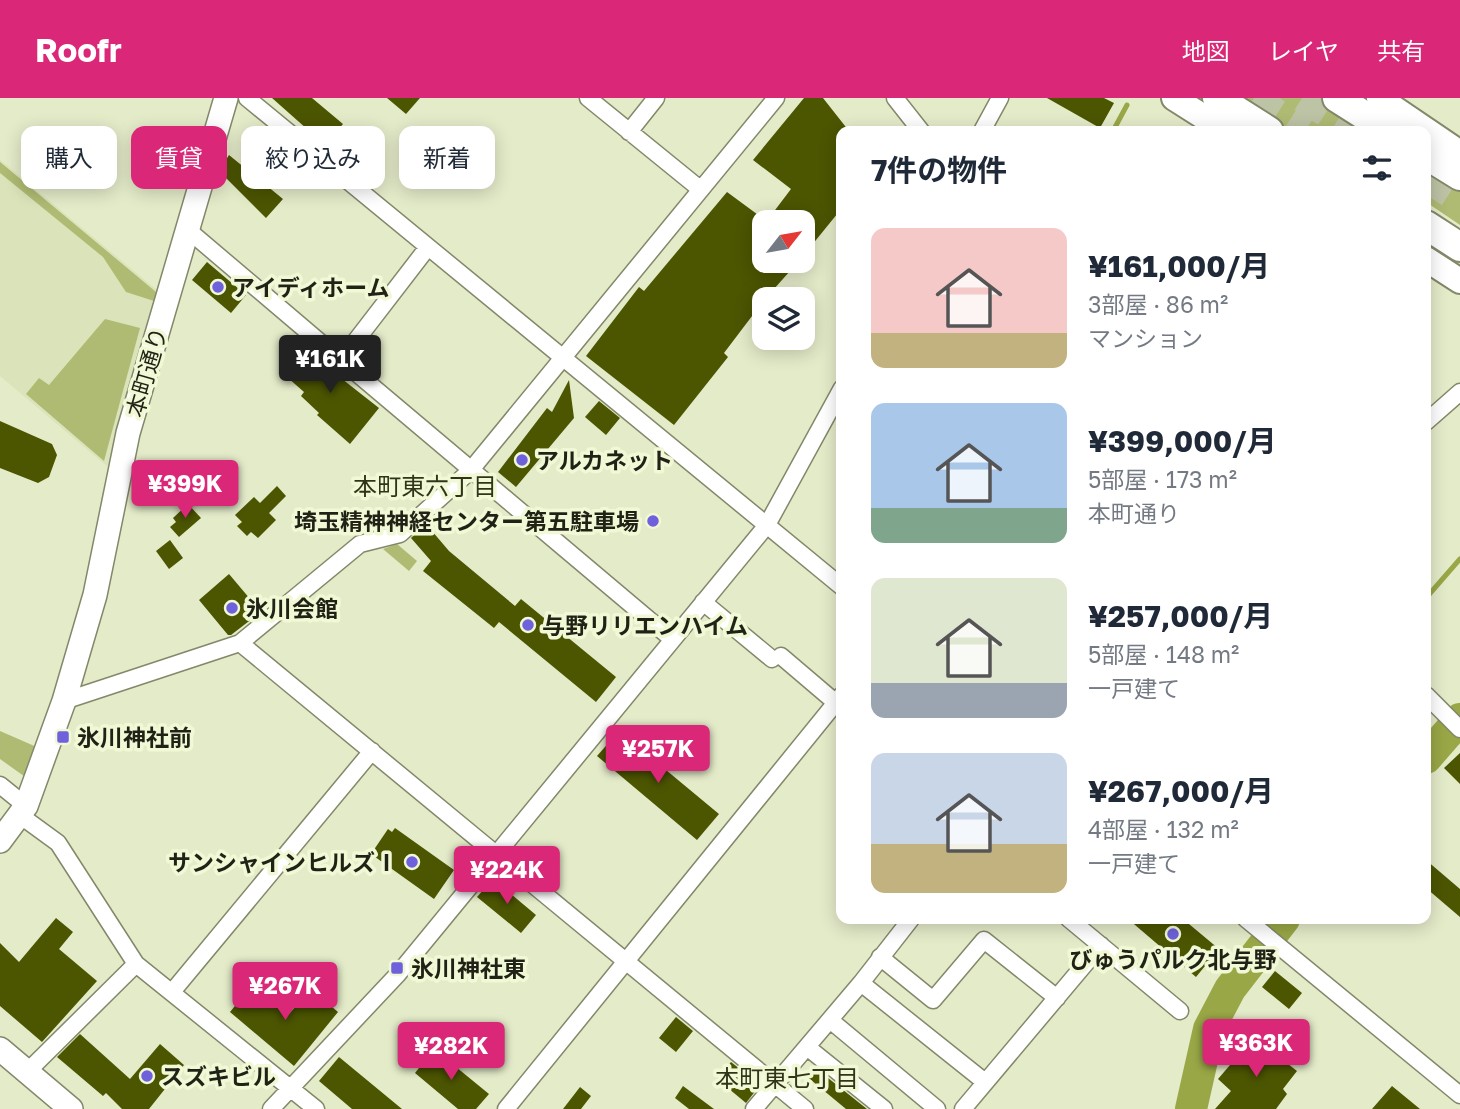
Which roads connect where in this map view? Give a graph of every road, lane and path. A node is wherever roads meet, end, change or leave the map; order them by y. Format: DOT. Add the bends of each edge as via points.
graph roads {
  1 [pos="226,98"];
  2 [pos="247,98"];
  3 [pos="588,98"];
  4 [pos="656,98"];
  5 [pos="776,98"];
  6 [pos="895,98"];
  7 [pos="1000,98"];
  8 [pos="1174,98"];
  9 [pos="1337,98"];
  10 [pos="1379,98"];
  11 [pos="1218,121"];
  12 [pos="917,126"];
  13 [pos="985,126"];
  14 [pos="1244,126"];
  15 [pos="1381,126"];
  16 [pos="1417,126"];
  17 [pos="629,132"];
  18 [pos="1431,136"];
  19 [pos="1431,155"];
  20 [pos="1459,157"];
  21 [pos="700,189"];
  22 [pos="1431,228"];
  23 [pos="188,230"];
  24 [pos="428,247"];
  25 [pos="1460,247"];
  26 [pos="1431,262"];
  27 [pos="1460,281"];
  28 [pos="563,356"];
  29 [pos="341,360"];
  30 [pos="1460,392"];
  31 [pos="836,399"];
  32 [pos="1431,418"];
  33 [pos="470,471"];
  34 [pos="767,525"];
  35 [pos="836,582"];
  36 [pos="703,602"];
  37 [pos="673,639"];
  38 [pos="240,643"];
  39 [pos="836,697"];
  40 [pos="1431,700"];
  41 [pos="64,701"];
  42 [pos="836,703"];
  43 [pos="1460,729"];
  44 [pos="372,751"];
  45 [pos="0,785"];
  46 [pos="24,811"];
  47 [pos="0,841"];
  48 [pos="496,853"];
  49 [pos="907,924"];
  50 [pos="1075,924"];
  51 [pos="1252,924"];
  52 [pos="1101,945"];
  53 [pos="880,957"];
  54 [pos="626,961"];
  55 [pos="136,964"];
  56 [pos="861,983"];
  57 [pos="172,992"];
  58 [pos="1056,998"];
  59 [pos="1180,1011"];
  60 [pos="830,1020"];
  61 [pos="807,1047"];
  62 [pos="10,1063"];
  63 [pos="985,1082"];
  64 [pos="774,1084"];
  65 [pos="291,1088"];
  66 [pos="1460,1095"];
  67 [pos="71,1109"];
  68 [pos="271,1109"];
  69 [pos="316,1109"];
  70 [pos="506,1109"];
  71 [pos="754,1109"];
  72 [pos="805,1109"];
  73 [pos="884,1109"];
  74 [pos="937,1109"];
  75 [pos="963,1109"];
  1 -- 23 [label="main road, 本町通り"];
  2 -- 24 [label="street"];
  3 -- 17 [label="street"];
  4 -- 17 [label="street"];
  5 -- 21 [label="street"];
  6 -- 12 [label="street"];
  7 -- 13 [label="street"];
  8 -- 11 [label="main road"];
  9 -- 15 [label="highway"];
  10 -- 16 [label="main road"];
  11 -- 14 [label="highway"];
  17 -- 21 [label="street"];
  18 -- 20 [label="main road"];
  19 -- 20 [label="highway"];
  21 -- 28 [label="street"];
  22 -- 25 [label="highway"];
  23 -- 29 [label="street"];
  23 -- 41 [label="main road, 本町通り" via="128,433 95,596"];
  24 -- 28 [label="street"];
  24 -- 29 [label="street"];
  26 -- 27 [label="main road"];
  28 -- 33 [label="street"];
  28 -- 34 [label="street"];
  29 -- 33 [label="street"];
  30 -- 32 [label="street"];
  31 -- 34 [label="street"];
  33 -- 37 [label="street"];
  33 -- 38 [label="street" via="400,534 360,544"];
  34 -- 35 [label="street"];
  34 -- 36 [label="street"];
  36 -- 37 [label="street"];
  36 -- 39 [label="street"];
  37 -- 48 [label="street"];
  38 -- 41 [label="street"];
  38 -- 44 [label="street"];
  40 -- 43 [label="street"];
  41 -- 46 [label="main road, 本町通り"];
  42 -- 54 [label="street"];
  44 -- 48 [label="street"];
  44 -- 57 [label="street"];
  45 -- 46 [label="street"];
  46 -- 47 [label="main road, 本町通り"];
  46 -- 55 [label="street" via="58,844"];
  48 -- 54 [label="street"];
  48 -- 65 [label="street" via="398,974"];
  49 -- 53 [label="street"];
  50 -- 52 [label="street"];
  51 -- 66 [label="street"];
  52 -- 58 [label="street"];
  52 -- 59 [label="street"];
  53 -- 56 [label="street"];
  53 -- 58 [label="street" via="933,1000 984,940"];
  54 -- 64 [label="street"];
  54 -- 70 [label="street"];
  55 -- 57 [label="street"];
  55 -- 62 [label="street"];
  56 -- 60 [label="street"];
  56 -- 63 [label="street"];
  57 -- 65 [label="street"];
  58 -- 63 [label="street"];
  60 -- 61 [label="street"];
  60 -- 74 [label="street"];
  61 -- 64 [label="street"];
  61 -- 73 [label="street"];
  62 -- 67 [label="main road"];
  63 -- 75 [label="street"];
  64 -- 71 [label="street"];
  64 -- 72 [label="street"];
  65 -- 68 [label="street"];
  65 -- 69 [label="street"];
}
